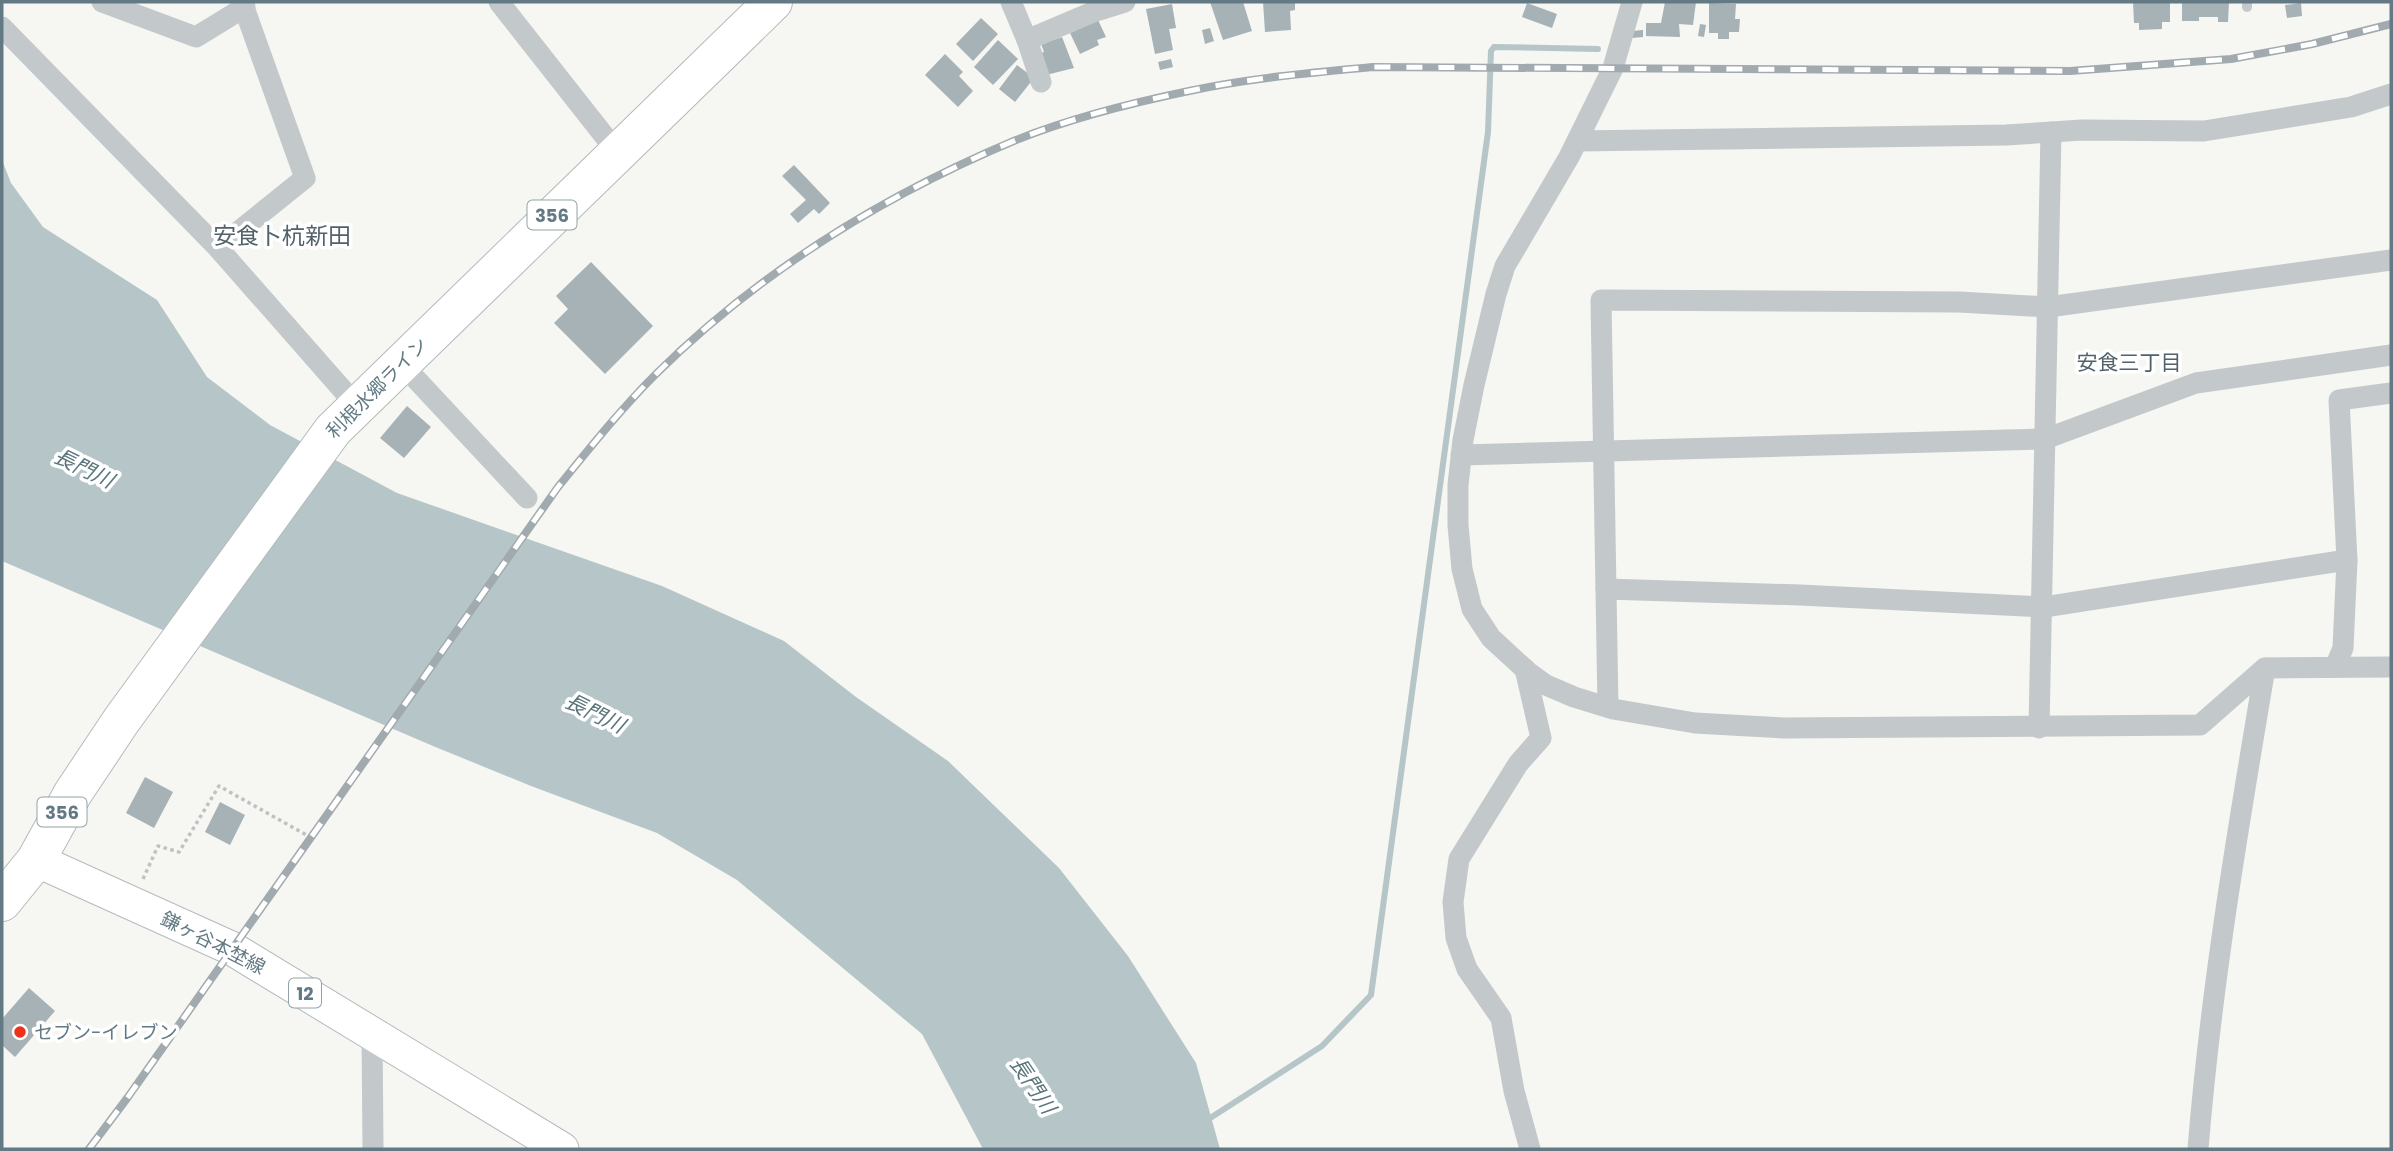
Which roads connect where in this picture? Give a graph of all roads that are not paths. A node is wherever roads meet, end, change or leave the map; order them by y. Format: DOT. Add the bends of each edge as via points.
graph roads {
  1 [pos="102,2"];
  2 [pos="499,2"];
  3 [pos="773,2"];
  4 [pos="1011,2"];
  5 [pos="1125,2"];
  6 [pos="1632,2"];
  7 [pos="244,5"];
  8 [pos="2,27"];
  9 [pos="1027,40"];
  10 [pos="1041,82"];
  11 [pos="2391,94"];
  12 [pos="2051,132"];
  13 [pos="1577,141"];
  14 [pos="617,152"];
  15 [pos="218,248"];
  16 [pos="2391,260"];
  17 [pos="2048,306"];
  18 [pos="2391,355"];
  19 [pos="401,363"];
  20 [pos="2391,393"];
  21 [pos="345,417"];
  22 [pos="2045,439"];
  23 [pos="1604,450"];
  24 [pos="1461,455"];
  25 [pos="527,498"];
  26 [pos="2347,560"];
  27 [pos="1606,589"];
  28 [pos="2041,607"];
  29 [pos="2336,667"];
  30 [pos="2391,667"];
  31 [pos="2266,668"];
  32 [pos="1525,670"];
  33 [pos="1608,707"];
  34 [pos="2039,728"];
  35 [pos="36,860"];
  36 [pos="2,902"];
  37 [pos="372,1034"];
  38 [pos="373,1149"];
  39 [pos="562,1149"];
  40 [pos="1530,1149"];
  41 [pos="2198,1149"];
  1 -- 7 [label="street" via="196,37"];
  2 -- 14 [label="street"];
  3 -- 14 [label="highway, 利根水郷ライン / 356"];
  4 -- 9 [label="street"];
  5 -- 9 [label="street"];
  6 -- 13 [label="street" via="1613,68"];
  7 -- 15 [label="street" via="305,178"];
  8 -- 15 [label="street"];
  9 -- 10 [label="street"];
  11 -- 12 [label="street" via="2351,107 2204,131"];
  12 -- 13 [label="street"];
  12 -- 17 [label="street"];
  13 -- 24 [label="street" via="1505,266"];
  14 -- 19 [label="highway, 利根水郷ライン / 356"];
  15 -- 21 [label="street"];
  16 -- 17 [label="street"];
  17 -- 22 [label="street"];
  17 -- 23 [label="street" via="1601,300"];
  18 -- 22 [label="street" via="2196,383"];
  19 -- 21 [label="highway, 利根水郷ライン / 356"];
  19 -- 25 [label="street"];
  20 -- 26 [label="street" via="2339,400"];
  21 -- 35 [label="highway, 利根水郷ライン / 356" via="121,721 72,793"];
  22 -- 23 [label="street"];
  22 -- 28 [label="street"];
  23 -- 24 [label="street"];
  23 -- 27 [label="street"];
  24 -- 32 [label="street" via="1458,525 1472,609 1491,638"];
  26 -- 28 [label="street"];
  26 -- 29 [label="street" via="2343,648"];
  27 -- 28 [label="street"];
  27 -- 33 [label="street"];
  28 -- 34 [label="street"];
  29 -- 30 [label="street"];
  29 -- 31 [label="street"];
  31 -- 34 [label="street" via="2200,725"];
  31 -- 41 [label="street" via="2225,911"];
  32 -- 33 [label="street" via="1546,685"];
  32 -- 40 [label="street" via="1541,738 1518,764 1459,859 1453,902 1456,938 1466,969 1501,1018"];
  33 -- 34 [label="street" via="1735,727"];
  35 -- 36 [label="highway, 利根水郷ライン / 356"];
  35 -- 37 [label="main road, 鎌ヶ谷本埜線 / 12" via="231,948"];
  37 -- 38 [label="street"];
  37 -- 39 [label="main road, 鎌ヶ谷本埜線 / 12"];
}
